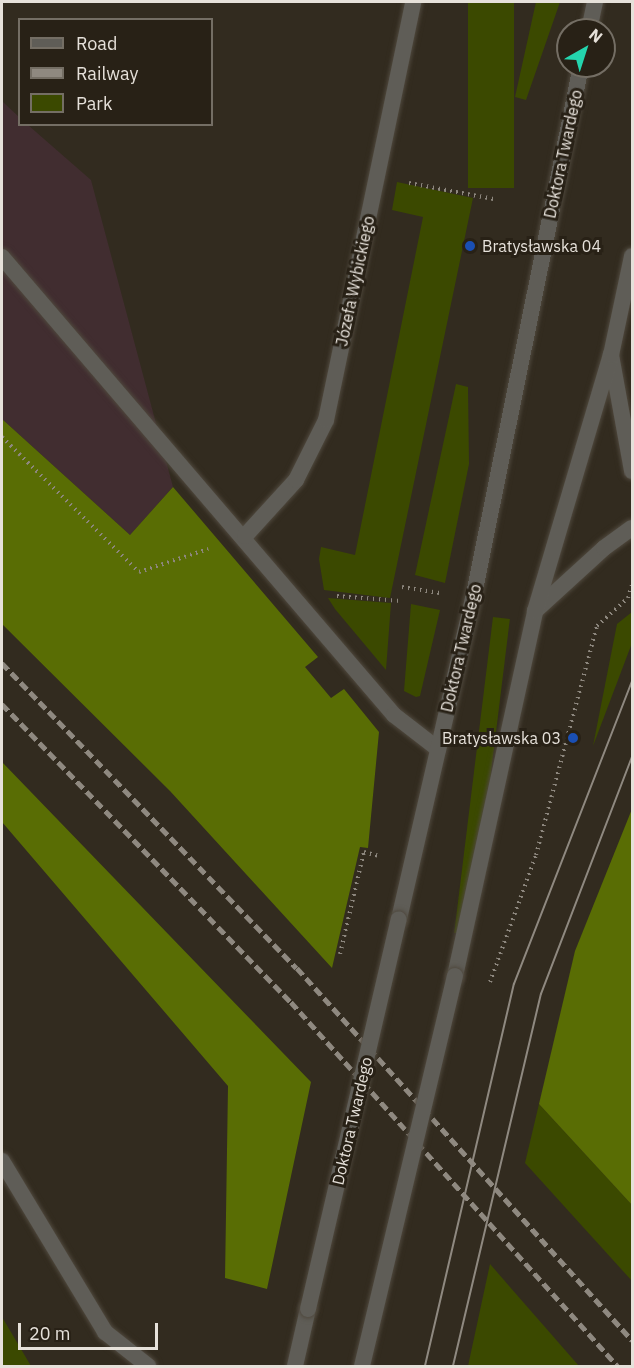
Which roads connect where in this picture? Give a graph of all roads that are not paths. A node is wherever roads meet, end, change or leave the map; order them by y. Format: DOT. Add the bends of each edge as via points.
graph roads {
  1 [pos="413,2"];
  2 [pos="595,2"];
  3 [pos="592,18"];
  4 [pos="578,78"];
  5 [pos="633,256"];
  6 [pos="2,257"];
  7 [pos="611,355"];
  8 [pos="633,471"];
  9 [pos="633,528"];
  10 [pos="245,536"];
  11 [pos="535,611"];
  12 [pos="438,749"];
  13 [pos="2,1161"];
  14 [pos="148,1366"];
  15 [pos="295,1366"];
  16 [pos="362,1366"];
  1 -- 10 [label="street, Józefa Wybickiego" via="326,420 296,480"];
  2 -- 3 [label="street"];
  4 -- 12 [label="street, Doktora Twardego"];
  5 -- 7 [label="street"];
  6 -- 10 [label="street"];
  7 -- 8 [label="street"];
  7 -- 11 [label="street"];
  9 -- 11 [label="street" via="604,548"];
  10 -- 12 [label="street" via="408,729"];
  11 -- 16 [label="street, bridge" via="455,976"];
  12 -- 15 [label="street, Doktora Twardego, bridge"];
  13 -- 14 [label="street" via="105,1332"];
}
